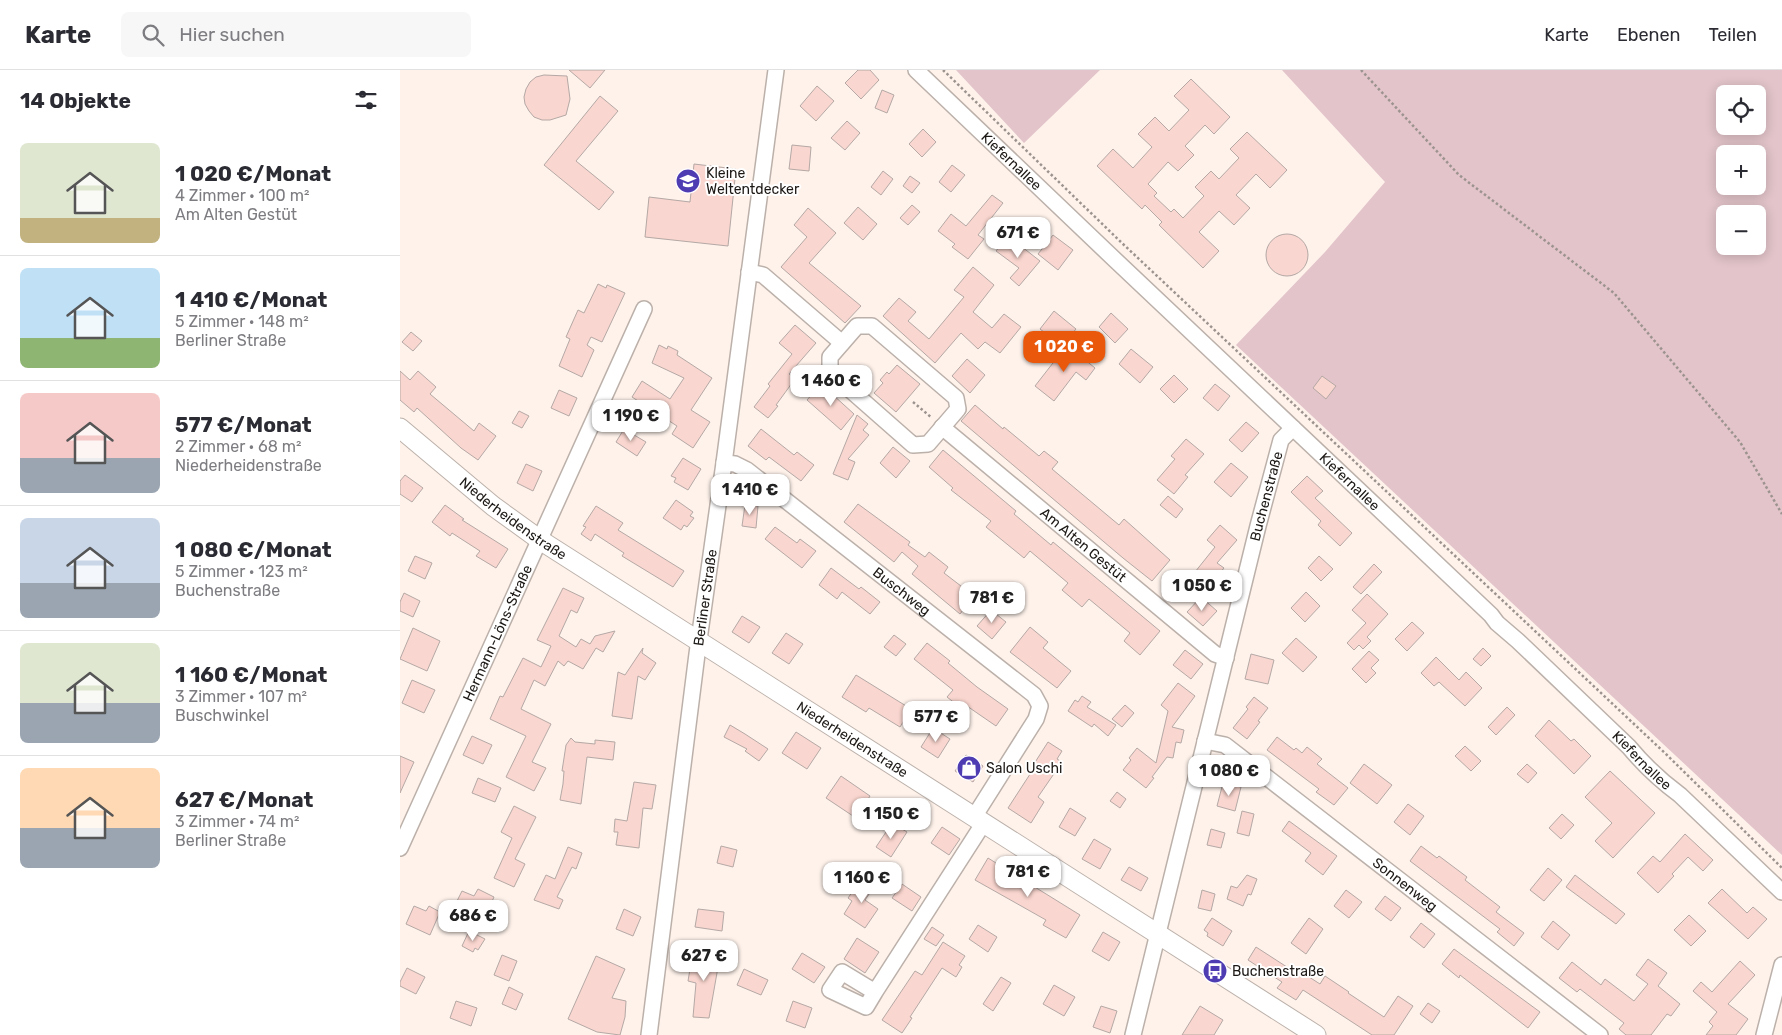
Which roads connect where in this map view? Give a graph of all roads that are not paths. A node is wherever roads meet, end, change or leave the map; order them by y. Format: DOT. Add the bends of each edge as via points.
graph roads {
  1 [pos="776,70"];
  2 [pos="916,70"];
  3 [pos="749,272"];
  4 [pos="644,310"];
  5 [pos="842,343"];
  6 [pos="942,427"];
  7 [pos="400,428"];
  8 [pos="1293,428"];
  9 [pos="724,463"];
  10 [pos="540,540"];
  11 [pos="699,640"];
  12 [pos="1226,658"];
  13 [pos="1205,741"];
  14 [pos="978,821"];
  15 [pos="400,848"];
  16 [pos="1782,892"];
  17 [pos="1158,934"];
  18 [pos="1782,965"];
  19 [pos="875,992"];
  20 [pos="649,1035"];
  21 [pos="1133,1035"];
  22 [pos="1316,1035"];
  23 [pos="1600,1035"];
  24 [pos="1764,1035"];
  1 -- 3 [label="street, Berliner Straße"];
  2 -- 8 [label="street, Kiefernallee"];
  3 -- 5 [label="street" via="763,275"];
  3 -- 9 [label="street, Berliner Straße"];
  4 -- 10 [label="street, Hermann-Löns-Straße"];
  5 -- 6 [label="street" via="830,357 830,372 913,445 928,444"];
  5 -- 6 [label="street" via="857,326 872,326 956,398 958,409"];
  6 -- 12 [label="street, Am Alten Gestüt" via="1215,654"];
  7 -- 10 [label="street, Niederheidenstraße" via="493,506"];
  8 -- 12 [label="street, Buchenstraße" via="1281,440"];
  8 -- 16 [label="street, Kiefernallee" via="1485,608 1638,759 1680,794"];
  9 -- 11 [label="street, Berliner Straße"];
  9 -- 14 [label="street, Buschweg" via="747,470 1034,695 1040,706 1036,719"];
  10 -- 11 [label="street, Niederheidenstraße"];
  10 -- 15 [label="street, Hermann-Löns-Straße"];
  11 -- 14 [label="street, Niederheidenstraße"];
  11 -- 20 [label="street, Berliner Straße"];
  12 -- 13 [label="street, Buchenstraße"];
  13 -- 17 [label="street, Buchenstraße"];
  13 -- 23 [label="street, Sonnenweg" via="1225,744"];
  14 -- 17 [label="street, Niederheidenstraße"];
  14 -- 19 [label="street, Buschweg"];
  17 -- 21 [label="street, Buchenstraße"];
  17 -- 22 [label="street, Niederheidenstraße"];
  18 -- 24 [label="street"];
}
